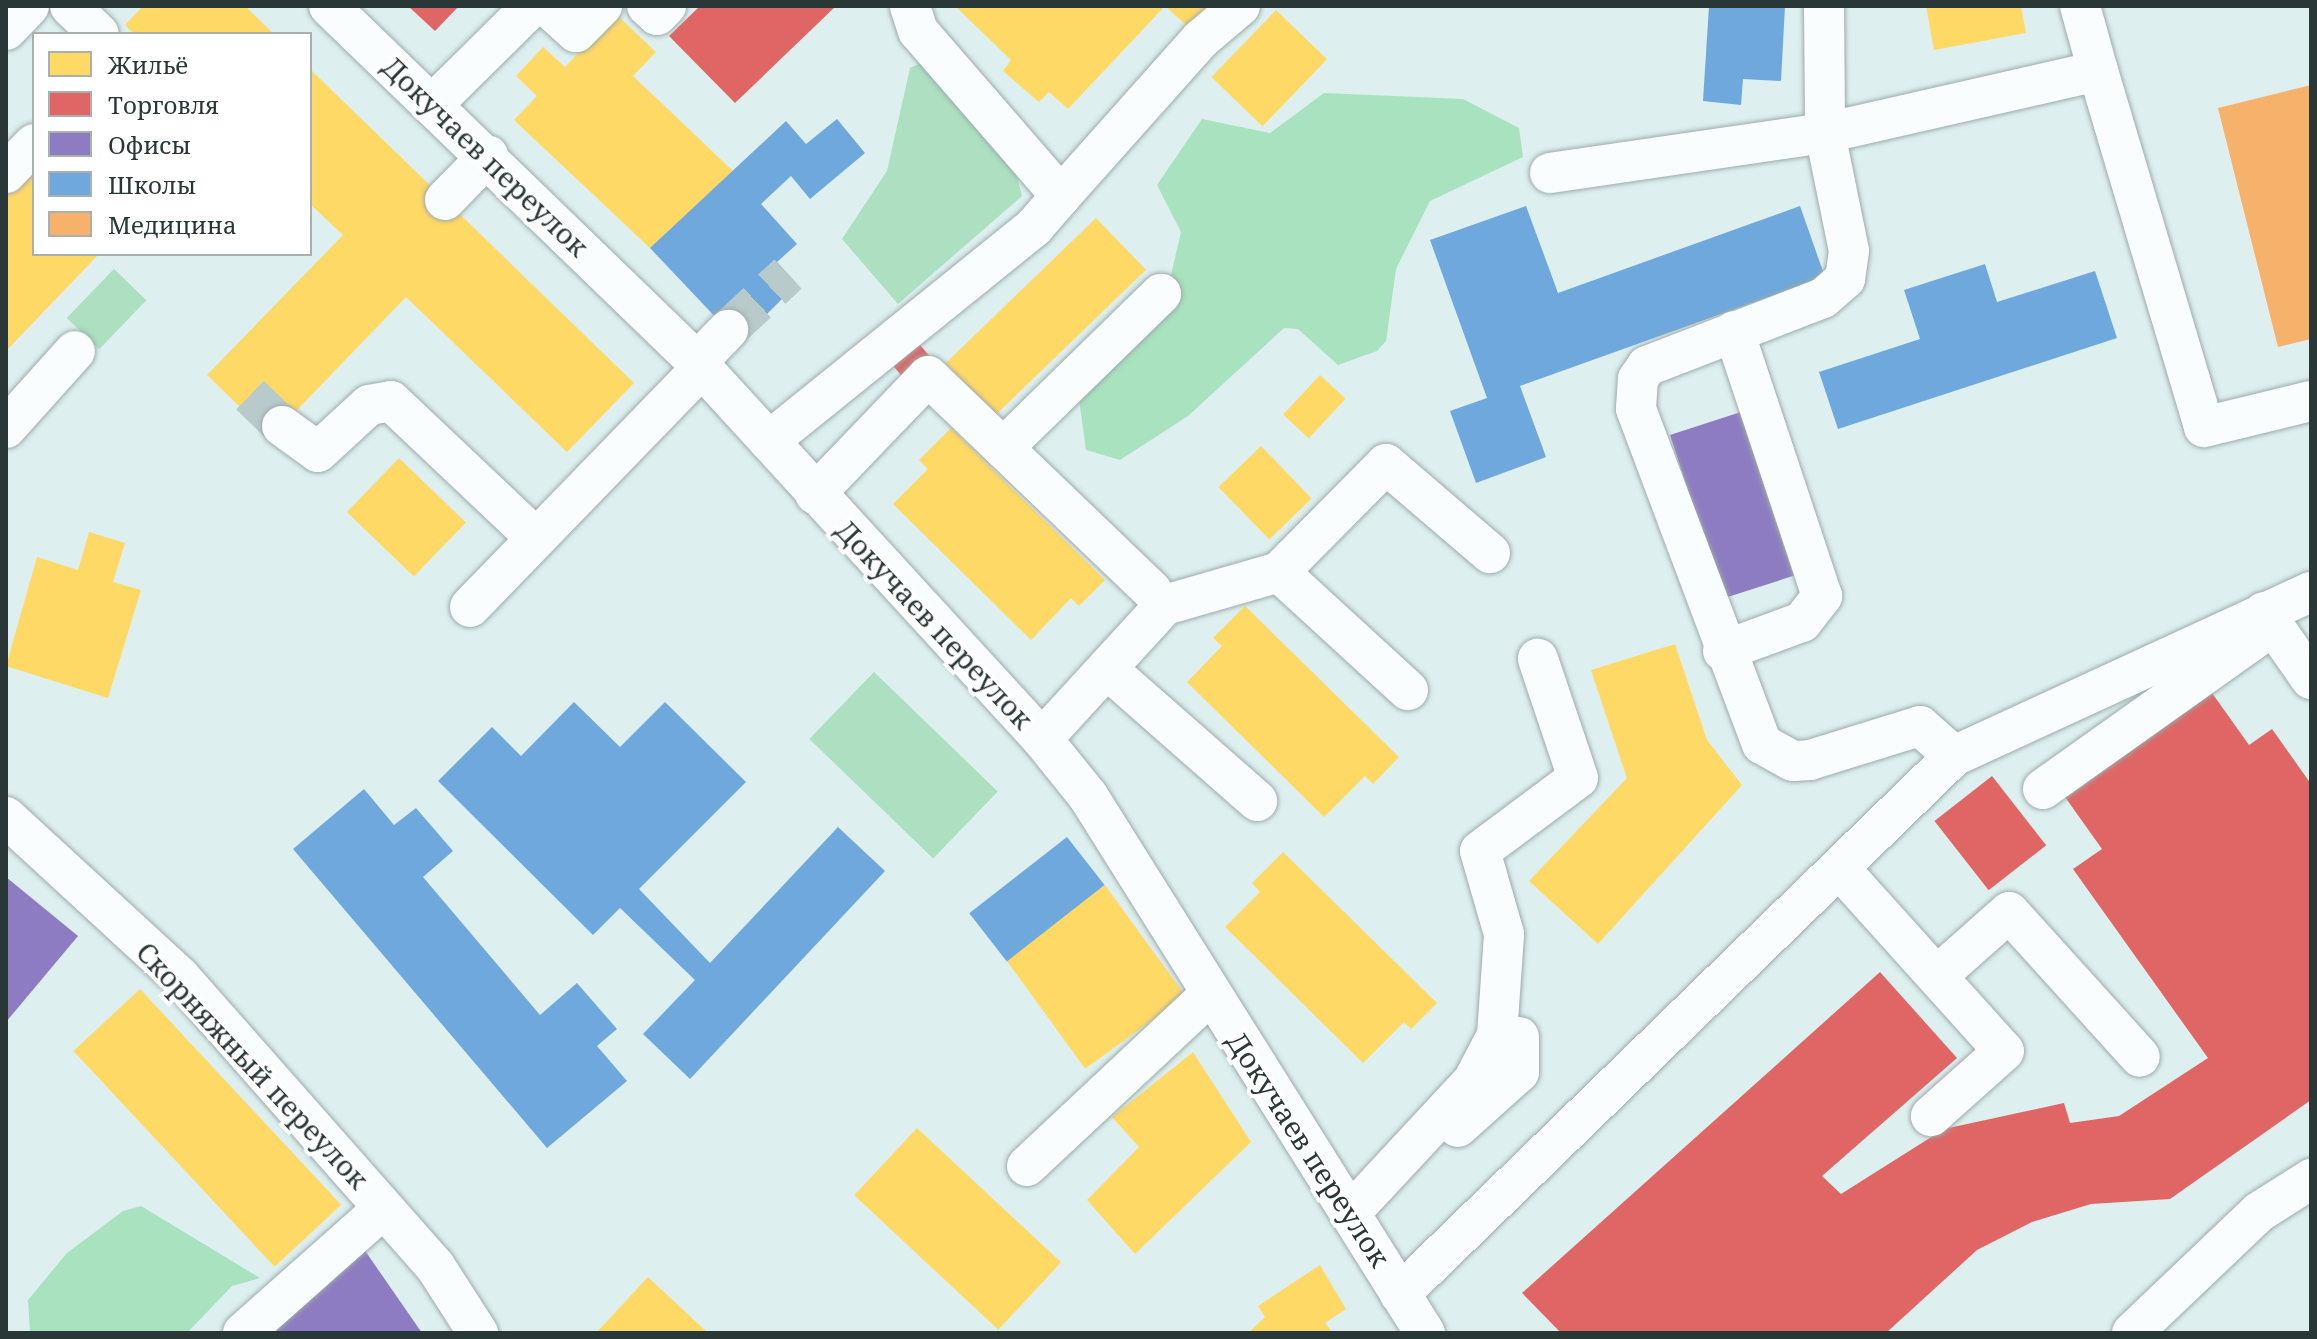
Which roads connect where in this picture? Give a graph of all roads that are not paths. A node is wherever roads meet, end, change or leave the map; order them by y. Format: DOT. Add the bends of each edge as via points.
graph roads {
  1 [pos="29,6"];
  2 [pos="70,6"];
  3 [pos="329,6"];
  4 [pos="532,6"];
  5 [pos="547,6"];
  6 [pos="602,6"];
  7 [pos="647,6"];
  8 [pos="666,6"];
  9 [pos="910,6"];
  10 [pos="1240,6"];
  11 [pos="1824,6"];
  12 [pos="2080,6"];
  13 [pos="6,30"];
  14 [pos="97,32"];
  15 [pos="2098,71"];
  16 [pos="433,104"];
  17 [pos="1825,133"];
  18 [pos="32,146"];
  19 [pos="488,156"];
  20 [pos="6,173"];
  21 [pos="1550,173"];
  22 [pos="1061,196"];
  23 [pos="445,200"];
  24 [pos="1161,294"];
  25 [pos="728,330"];
  26 [pos="1734,331"];
  27 [pos="75,351"];
  28 [pos="699,365"];
  29 [pos="2311,401"];
  30 [pos="282,426"];
  31 [pos="6,428"];
  32 [pos="769,441"];
  33 [pos="1003,448"];
  34 [pos="815,494"];
  35 [pos="536,538"];
  36 [pos="1490,553"];
  37 [pos="1279,572"];
  38 [pos="1152,591"];
  39 [pos="2311,592"];
  40 [pos="470,607"];
  41 [pos="2268,618"];
  42 [pos="1723,651"];
  43 [pos="1538,659"];
  44 [pos="1107,669"];
  45 [pos="2311,679"];
  46 [pos="1408,690"];
  47 [pos="1042,739"];
  48 [pos="1954,756"];
  49 [pos="2043,789"];
  50 [pos="1257,801"];
  51 [pos="6,817"];
  52 [pos="1839,868"];
  53 [pos="1937,976"];
  54 [pos="1210,995"];
  55 [pos="1519,1037"];
  56 [pos="2140,1057"];
  57 [pos="1931,1116"];
  58 [pos="1410,1147"];
  59 [pos="1027,1166"];
  60 [pos="2311,1179"];
  61 [pos="384,1208"];
  62 [pos="1354,1209"];
  63 [pos="1400,1294"];
  64 [pos="243,1333"];
  65 [pos="478,1333"];
  66 [pos="1425,1333"];
  67 [pos="2132,1333"];
  1 -- 13 [label="street"];
  2 -- 14 [label="street"];
  3 -- 16 [label="street, Докучаев переулок"];
  4 -- 16 [label="street"];
  5 -- 6 [label="street" via="576,32"];
  7 -- 8 [label="street" via="657,15"];
  9 -- 22 [label="street" via="918,31"];
  10 -- 22 [label="street" via="1201,39"];
  11 -- 17 [label="street"];
  12 -- 15 [label="street"];
  15 -- 17 [label="street"];
  15 -- 29 [label="street" via="2204,427"];
  16 -- 19 [label="street, Докучаев переулок"];
  17 -- 21 [label="street"];
  17 -- 26 [label="street" via="1849,251 1845,279 1823,298"];
  18 -- 20 [label="street"];
  19 -- 23 [label="street"];
  19 -- 28 [label="street, Докучаев переулок"];
  22 -- 32 [label="street" via="1034,227"];
  24 -- 33 [label="street"];
  25 -- 28 [label="street"];
  26 -- 42 [label="street" via="1822,596 1802,622"];
  26 -- 42 [label="street" via="1647,366 1634,394"];
  27 -- 31 [label="street"];
  28 -- 32 [label="street, Докучаев переулок"];
  28 -- 35 [label="street"];
  30 -- 35 [label="street" via="318,452 369,405 391,401"];
  32 -- 34 [label="street, Докучаев переулок"];
  33 -- 34 [label="street" via="928,376"];
  33 -- 38 [label="street"];
  34 -- 47 [label="street, Докучаев переулок"];
  35 -- 40 [label="street"];
  36 -- 37 [label="street" via="1386,464"];
  37 -- 44 [label="street" via="1165,605"];
  37 -- 46 [label="street"];
  39 -- 41 [label="street"];
  41 -- 45 [label="street"];
  41 -- 48 [label="street"];
  41 -- 49 [label="street"];
  42 -- 48 [label="street" via="1753,729 1776,755 1810,760 1920,726"];
  43 -- 58 [label="street" via="1578,778 1480,851 1504,934 1497,1035 1473,1081"];
  44 -- 47 [label="street"];
  44 -- 50 [label="street"];
  47 -- 54 [label="street, Докучаев переулок" via="1088,796"];
  48 -- 52 [label="street"];
  51 -- 61 [label="street, Скорняжный переулок" via="180,977"];
  52 -- 53 [label="street"];
  52 -- 63 [label="street"];
  53 -- 56 [label="street" via="2009,912"];
  53 -- 57 [label="street" via="2004,1051"];
  54 -- 59 [label="street"];
  54 -- 62 [label="street, Докучаев переулок"];
  55 -- 58 [label="street" via="1519,1072 1465,1124"];
  58 -- 62 [label="street"];
  60 -- 67 [label="street" via="2259,1212"];
  61 -- 64 [label="street"];
  61 -- 65 [label="street, Скорняжный переулок" via="435,1266"];
  62 -- 63 [label="street, Докучаев переулок"];
  63 -- 66 [label="street, Докучаев переулок"];
}
